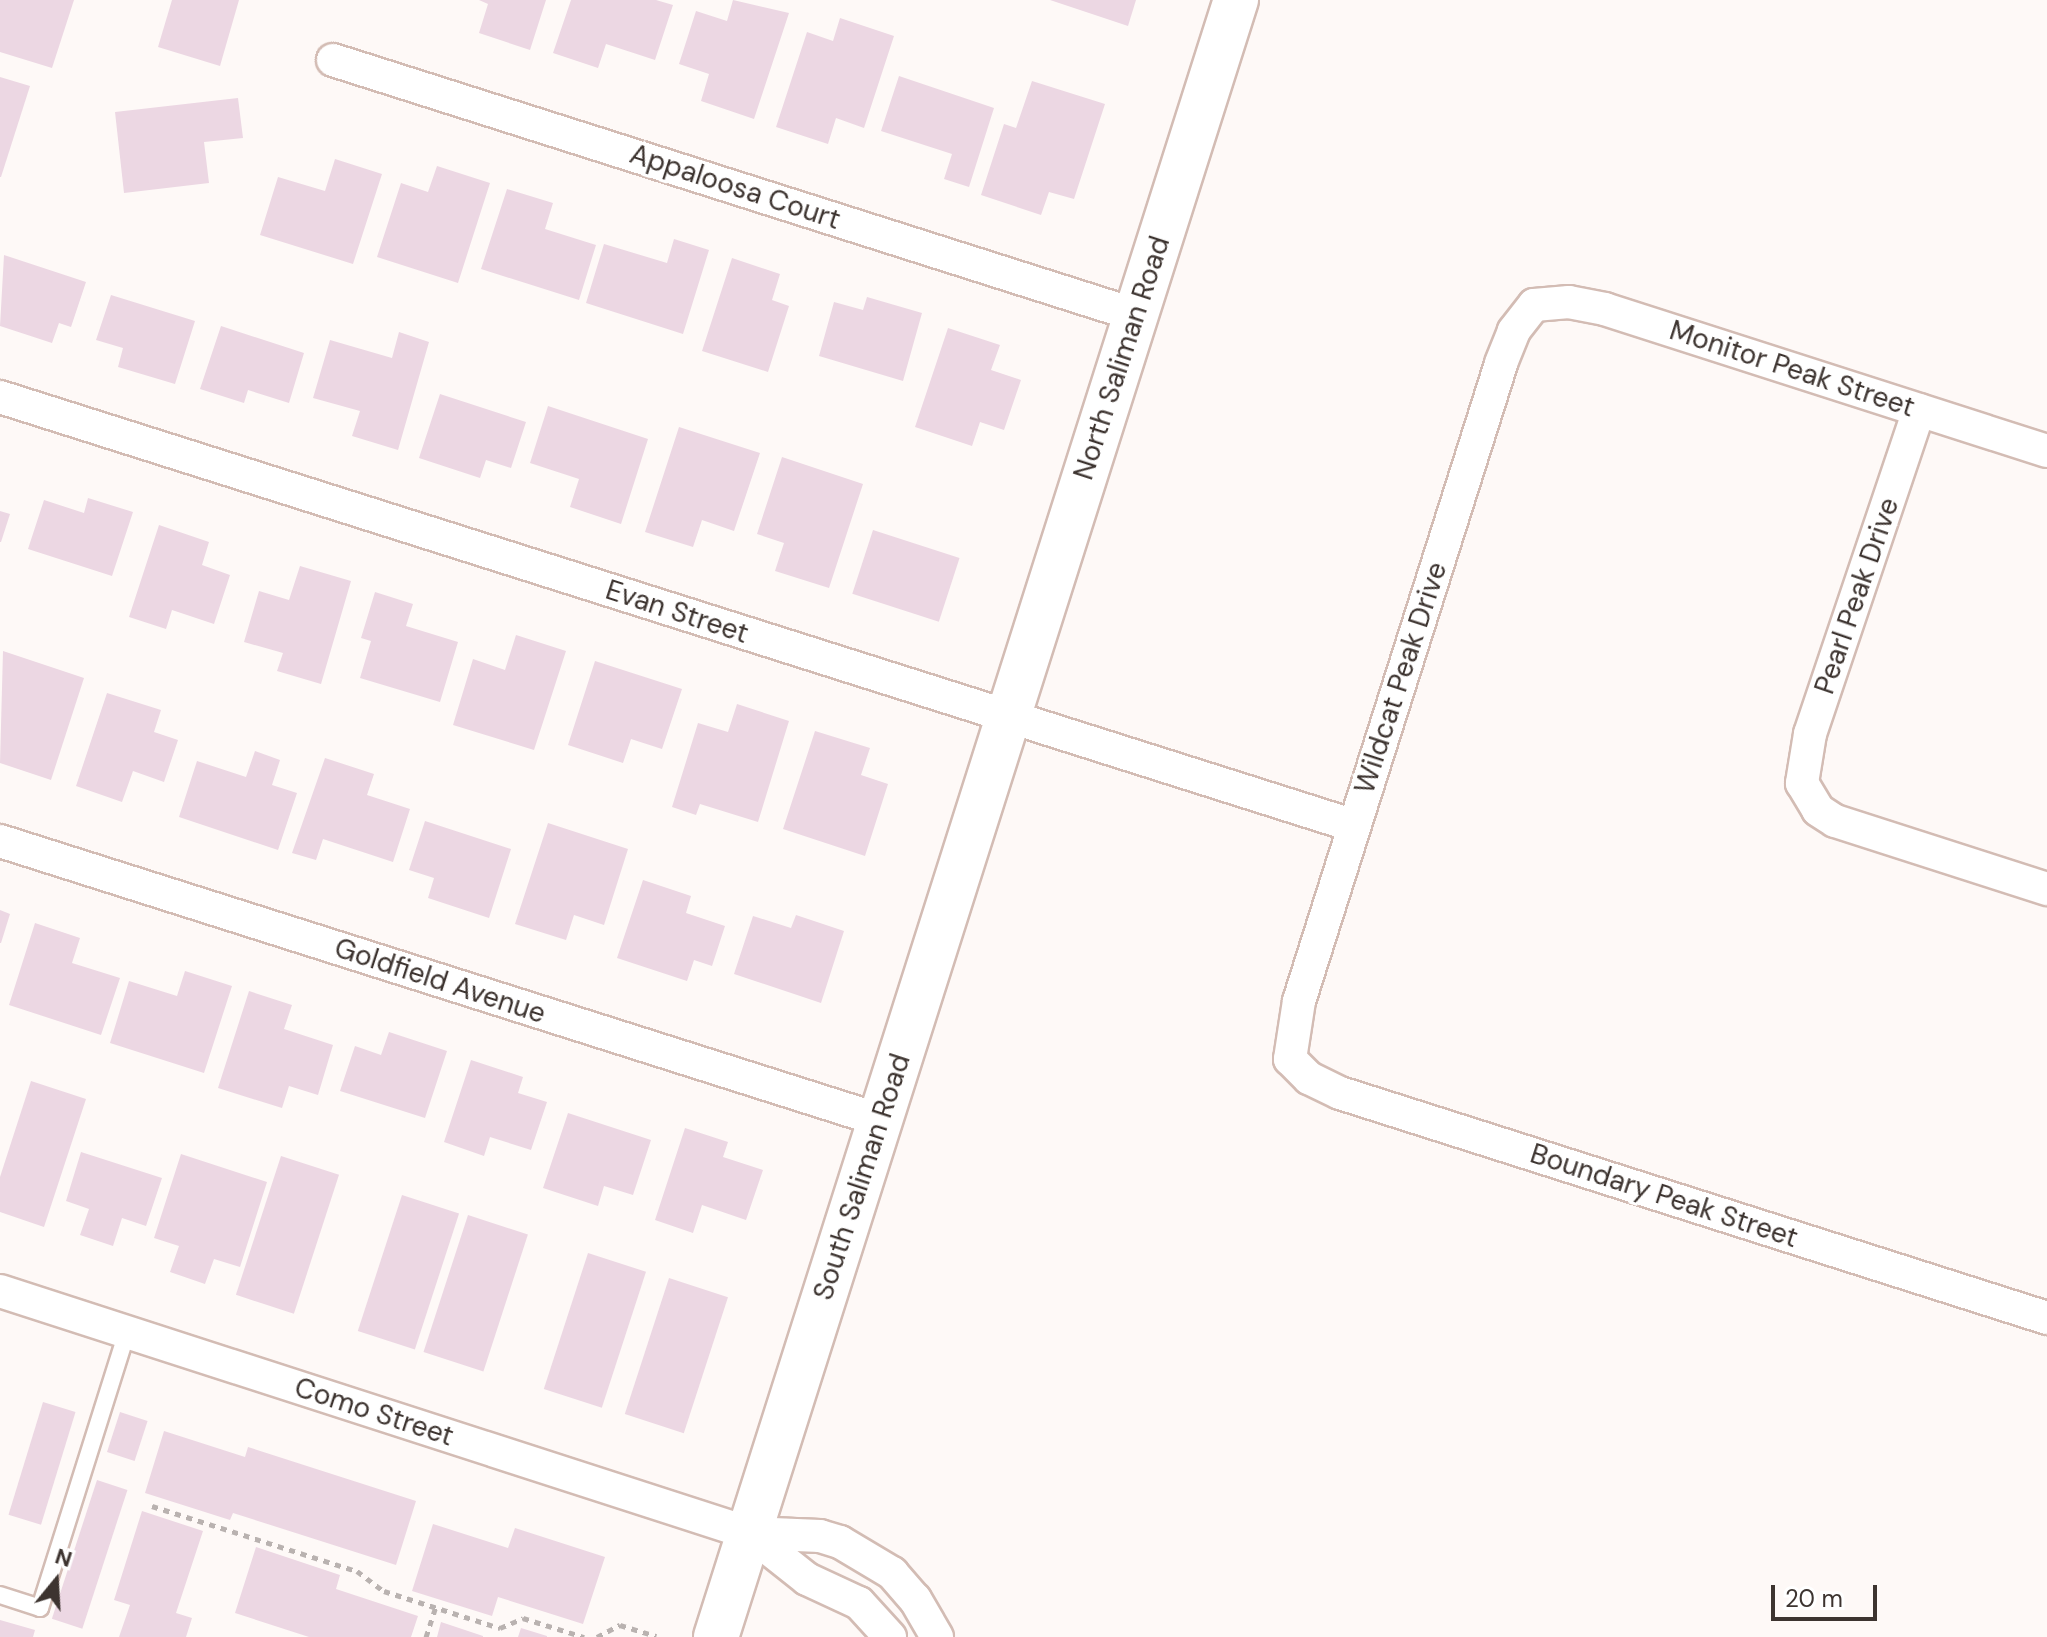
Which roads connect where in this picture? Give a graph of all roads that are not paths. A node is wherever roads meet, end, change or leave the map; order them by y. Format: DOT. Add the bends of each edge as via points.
graph roads {
  1 [pos="1236,0"];
  2 [pos="333,60"];
  3 [pos="1534,305"];
  4 [pos="1136,315"];
  5 [pos="0,397"];
  6 [pos="1919,410"];
  7 [pos="2047,451"];
  8 [pos="1008,716"];
  9 [pos="1355,826"];
  10 [pos="0,841"];
  11 [pos="2047,889"];
  12 [pos="1290,1059"];
  13 [pos="880,1120"];
  14 [pos="0,1291"];
  15 [pos="2047,1318"];
  16 [pos="127,1332"];
  17 [pos="749,1533"];
  18 [pos="0,1595"];
  19 [pos="716,1637"];
  20 [pos="890,1637"];
  21 [pos="937,1637"];
  1 -- 4 [label="main road, North Saliman Road"];
  2 -- 4 [label="street, Appaloosa Court"];
  3 -- 6 [label="street, Monitor Peak Street" via="1569,302 1605,309"];
  3 -- 9 [label="street, Wildcat Peak Drive" via="1514,331 1501,364"];
  4 -- 8 [label="main road, North Saliman Road"];
  5 -- 8 [label="street, Evan Street"];
  6 -- 7 [label="street, Monitor Peak Street"];
  6 -- 11 [label="street, Pearl Peak Drive" via="1810,734 1802,783 1818,810 1835,821"];
  8 -- 9 [label="street, Evan Street"];
  8 -- 13 [label="main road, South Saliman Road"];
  9 -- 12 [label="street, Wildcat Peak Drive" via="1299,1001"];
  10 -- 13 [label="street, Goldfield Avenue"];
  12 -- 15 [label="street, Boundary Peak Street" via="1309,1078 1340,1093"];
  13 -- 17 [label="main road, South Saliman Road"];
  14 -- 16 [label="street, Como Street"];
  16 -- 17 [label="street, Como Street"];
  16 -- 18 [label="lane" via="40,1608"];
  17 -- 19 [label="main road, South Saliman Road"];
  17 -- 20 [label="street" via="807,1579 859,1603"];
  17 -- 21 [label="street" via="820,1536 866,1554 905,1587"];
}
